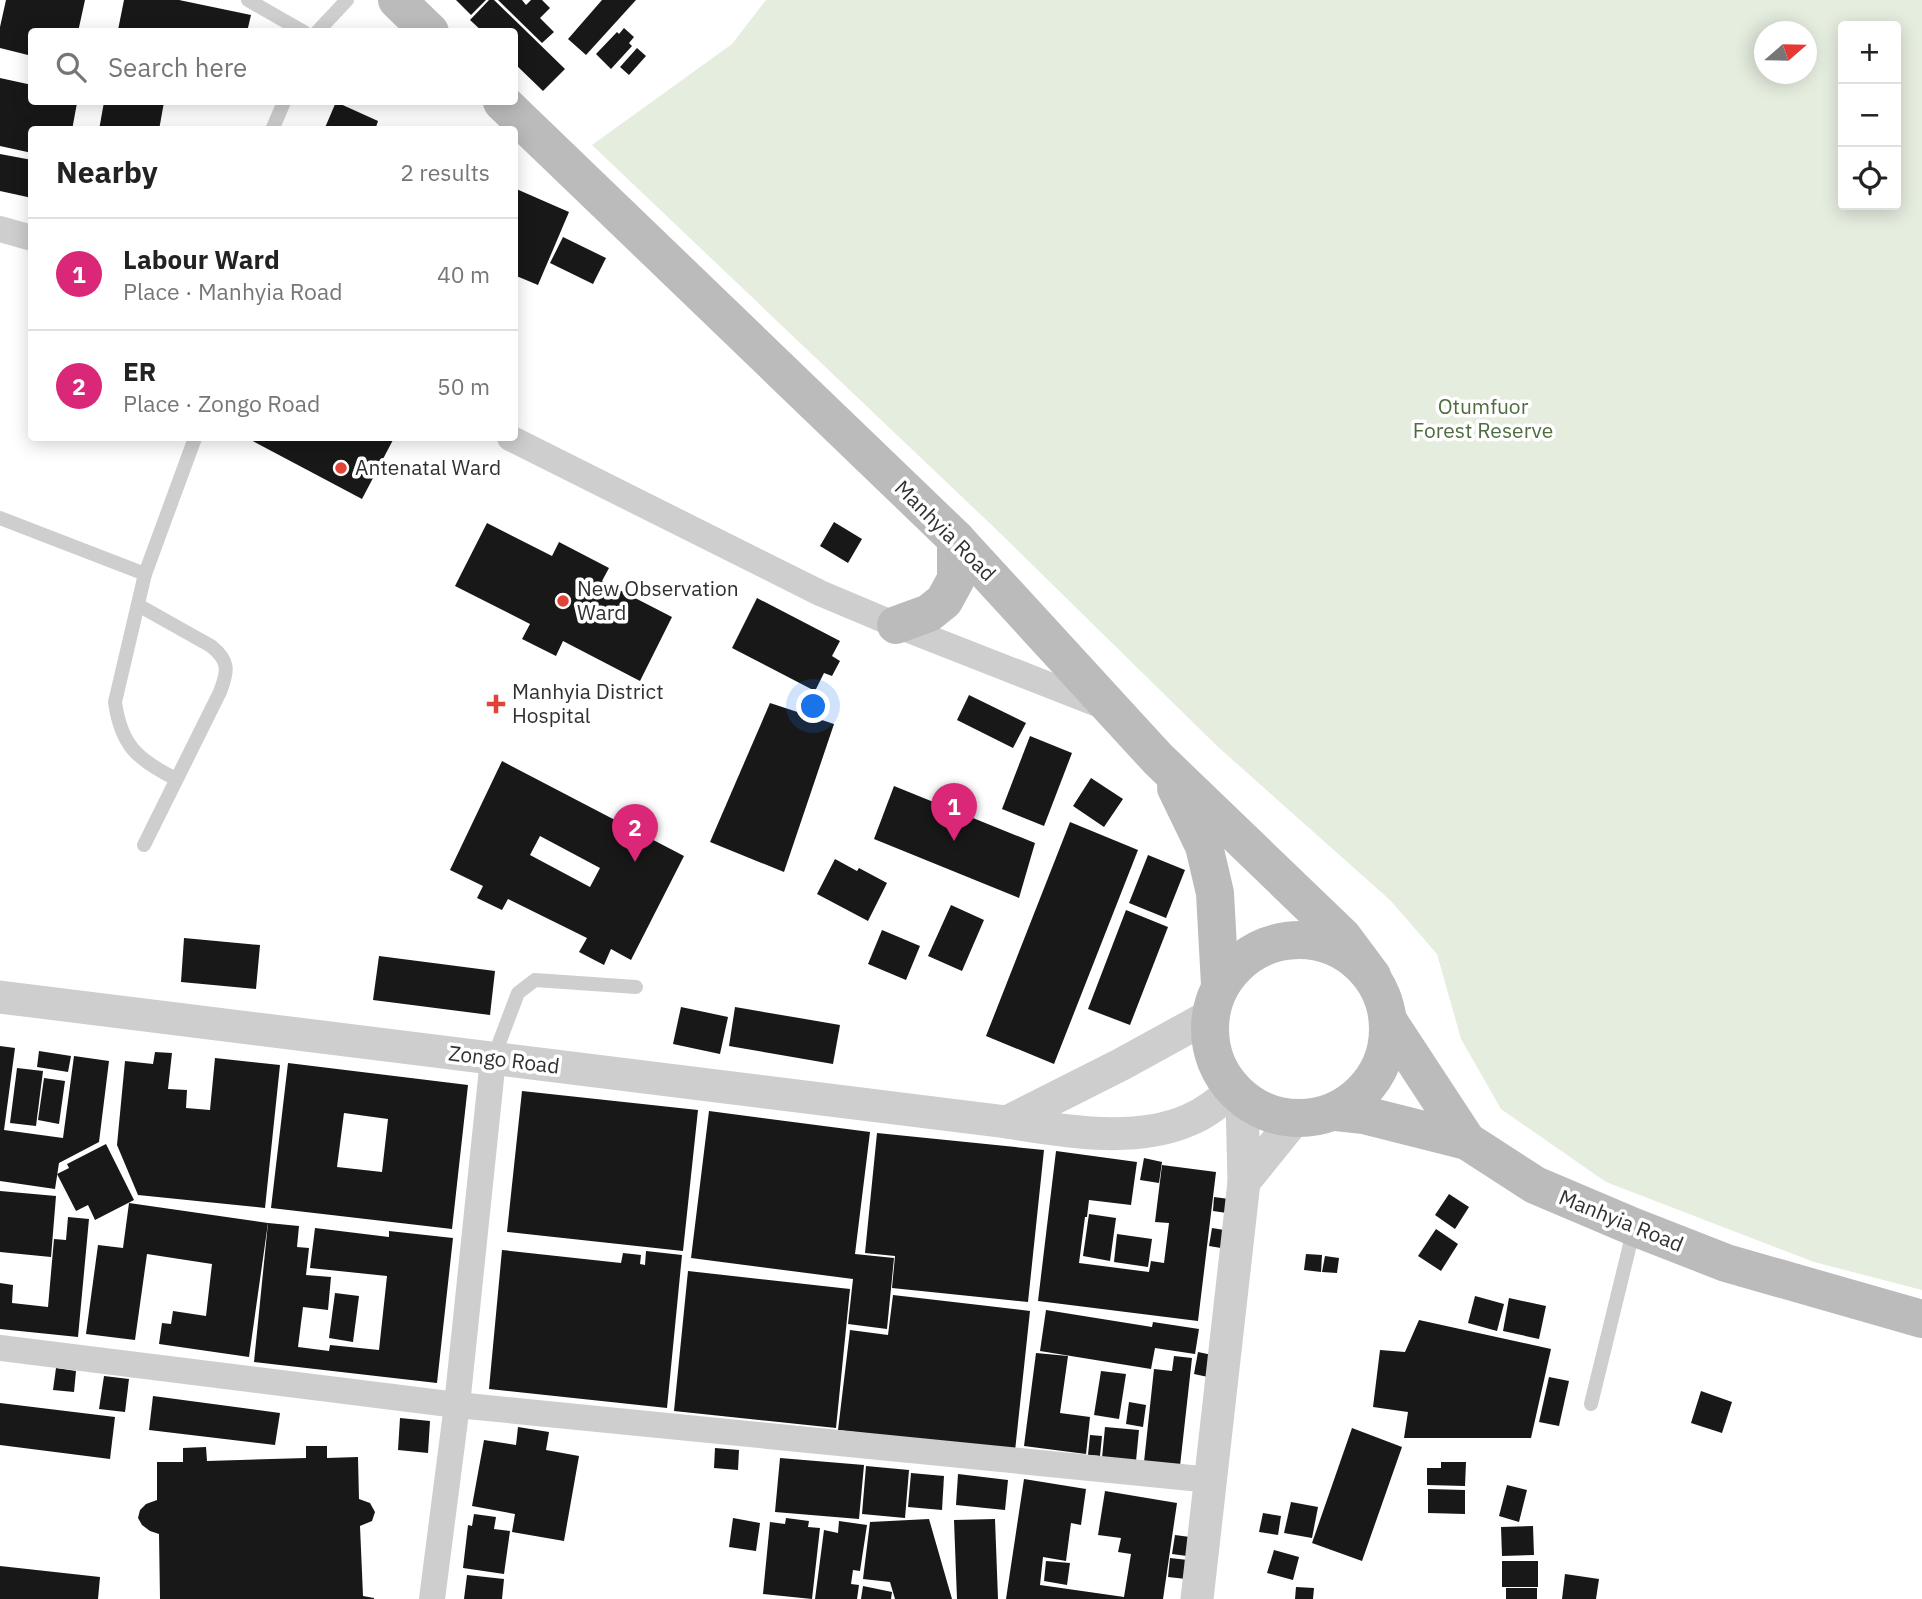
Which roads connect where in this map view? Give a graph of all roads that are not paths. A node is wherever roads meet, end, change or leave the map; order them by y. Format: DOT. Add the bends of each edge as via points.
graph roads {
  1 [pos="248,0"];
  2 [pos="347,0"];
  3 [pos="397,0"];
  4 [pos="297,28"];
  5 [pos="321,28"];
  6 [pos="426,28"];
  7 [pos="283,105"];
  8 [pos="505,105"];
  9 [pos="274,126"];
  10 [pos="0,229"];
  11 [pos="28,237"];
  12 [pos="194,441"];
  13 [pos="516,441"];
  14 [pos="0,518"];
  15 [pos="956,539"];
  16 [pos="145,574"];
  17 [pos="138,605"];
  18 [pos="895,625"];
  19 [pos="1114,711"];
  20 [pos="1158,759"];
  21 [pos="176,779"];
  22 [pos="144,845"];
  23 [pos="1372,976"];
  24 [pos="636,987"];
  25 [pos="0,997"];
  26 [pos="1215,1000"];
  27 [pos="1389,1022"];
  28 [pos="493,1059"];
  29 [pos="1237,1094"];
  30 [pos="1336,1112"];
  31 [pos="1294,1120"];
  32 [pos="1007,1122"];
  33 [pos="1467,1141"];
  34 [pos="1244,1182"];
  35 [pos="1634,1227"];
  36 [pos="1922,1319"];
  37 [pos="0,1348"];
  38 [pos="1591,1404"];
  39 [pos="457,1405"];
  40 [pos="1210,1480"];
  41 [pos="432,1599"];
  42 [pos="1197,1599"];
  1 -- 4 [label="lane"];
  2 -- 5 [label="lane"];
  3 -- 6 [label="main road"];
  7 -- 9 [label="lane"];
  8 -- 15 [label="main road, Manhyia Road"];
  10 -- 11 [label="street"];
  12 -- 16 [label="lane"];
  13 -- 18 [label="street" via="820,593"];
  14 -- 16 [label="lane"];
  15 -- 18 [label="main road" via="956,579 944,601 929,613"];
  15 -- 19 [label="main road, Manhyia Road"];
  16 -- 17 [label="lane"];
  17 -- 21 [label="lane" via="115,702 117,718 127,744 141,759"];
  17 -- 21 [label="lane" via="211,646 226,664 220,692"];
  18 -- 19 [label="street"];
  19 -- 20 [label="main road, Manhyia Road"];
  20 -- 23 [label="main road, Manhyia Road" via="1343,937"];
  20 -- 26 [label="main road" via="1204,846 1215,893"];
  21 -- 22 [label="lane"];
  23 -- 26 [label="main road" via="1350,955 1323,942 1293,939 1264,946 1239,962"];
  23 -- 27 [label="main road"];
  24 -- 28 [label="lane" via="535,980 518,993"];
  25 -- 28 [label="street, Zongo Road"];
  26 -- 29 [label="main road" via="1210,1042 1218,1068"];
  26 -- 32 [label="street" via="1122,1064"];
  27 -- 30 [label="main road" via="1387,1050 1377,1076 1359,1097"];
  27 -- 33 [label="main road, Manhyia Road"];
  28 -- 32 [label="street, Zongo Road"];
  28 -- 39 [label="street"];
  29 -- 31 [label="main road" via="1258,1110"];
  29 -- 32 [label="street, Zongo Road" via="1188,1121 1159,1130 1064,1131"];
  29 -- 34 [label="street"];
  30 -- 31 [label="main road"];
  30 -- 33 [label="main road" via="1375,1117"];
  31 -- 34 [label="street"];
  33 -- 35 [label="main road, Manhyia Road" via="1535,1185"];
  34 -- 40 [label="street"];
  35 -- 36 [label="main road, Manhyia Road" via="1726,1263"];
  35 -- 38 [label="lane"];
  37 -- 39 [label="street"];
  39 -- 40 [label="street"];
  39 -- 41 [label="street"];
  40 -- 42 [label="street"];
}
